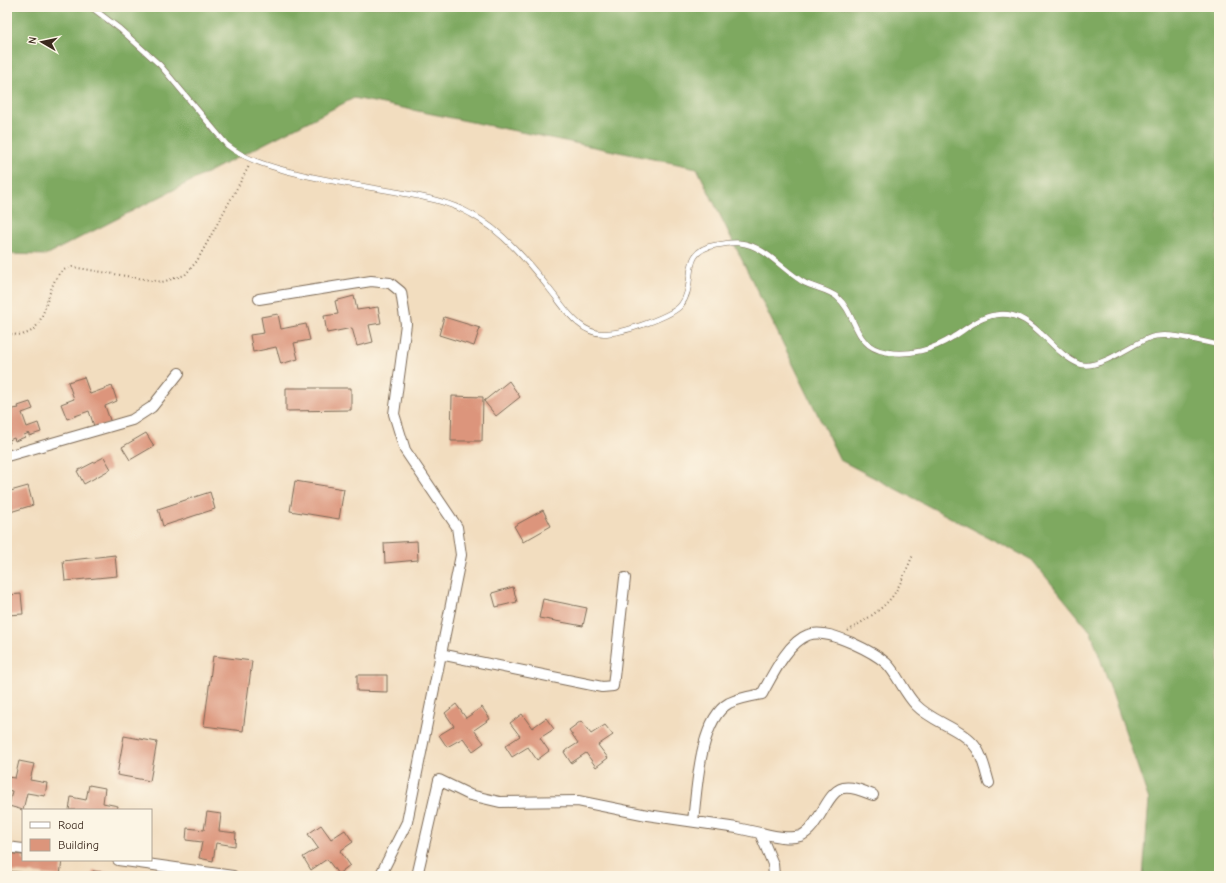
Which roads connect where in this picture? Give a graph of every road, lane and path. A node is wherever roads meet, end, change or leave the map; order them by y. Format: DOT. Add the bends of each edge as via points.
graph roads {
  1 [pos="91,7"];
  2 [pos="252,160"];
  3 [pos="258,299"];
  4 [pos="7,333"];
  5 [pos="1219,345"];
  6 [pos="179,373"];
  7 [pos="7,456"];
  8 [pos="913,555"];
  9 [pos="625,578"];
  10 [pos="839,637"];
  11 [pos="440,654"];
  12 [pos="989,783"];
  13 [pos="873,795"];
  14 [pos="693,821"];
  15 [pos="760,833"];
  16 [pos="7,847"];
  17 [pos="22,849"];
  18 [pos="125,861"];
  19 [pos="233,876"];
  20 [pos="380,876"];
  21 [pos="417,876"];
  22 [pos="774,876"];
  1 -- 2 [label="lane" via="160,65 227,145"];
  2 -- 4 [label="path" via="197,262 186,275 162,282 72,267 62,271 56,279 39,323 31,331 22,334"];
  2 -- 5 [label="lane" via="306,176 425,198 453,205 474,215 506,240 576,322 590,332 609,334 639,327 679,308 684,302 692,258 703,248 740,243 759,249 797,278 836,295 847,308 857,332 868,345 883,352 901,354 928,350 994,314 1013,315 1028,321 1060,351 1080,364 1095,365 1158,335"];
  3 -- 11 [label="street" via="371,280 390,283 401,292 406,324 394,414 405,450 457,527 461,555"];
  6 -- 7 [label="street" via="152,407 132,420"];
  8 -- 10 [label="path" via="897,590 889,600 878,611"];
  9 -- 11 [label="street" via="613,686 602,687"];
  10 -- 12 [label="street" via="887,663 916,705 934,719 958,731 977,749"];
  10 -- 14 [label="street" via="808,634 795,643 778,665 762,694 729,703 716,714 705,747"];
  11 -- 20 [label="street" via="407,822"];
  13 -- 15 [label="street" via="852,788 843,788 836,792 811,828 801,835 792,837"];
  14 -- 15 [label="street"];
  14 -- 21 [label="street" via="578,801 500,802 470,796 439,780"];
  15 -- 22 [label="street" via="773,864"];
  16 -- 17 [label="street"];
  18 -- 19 [label="street"];
}
